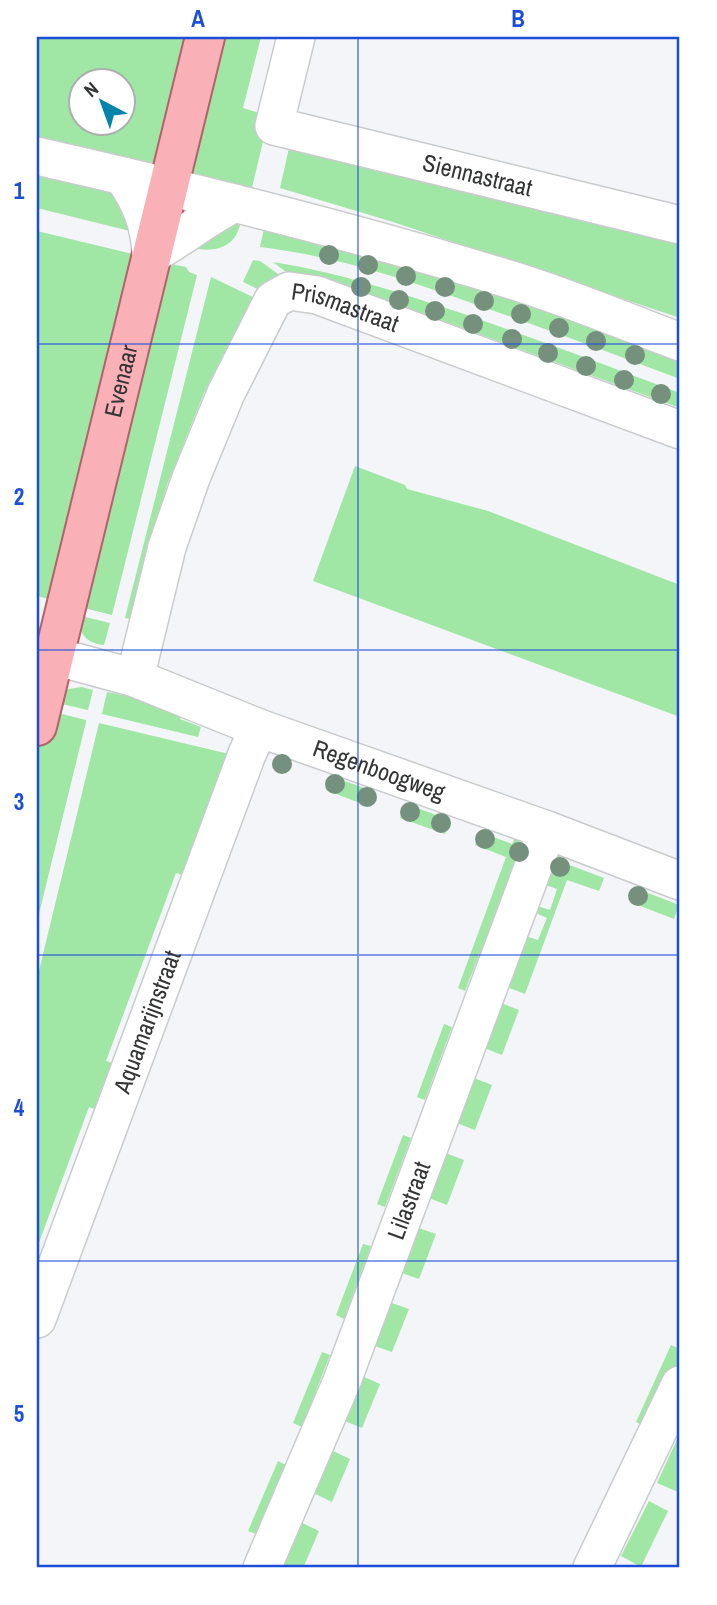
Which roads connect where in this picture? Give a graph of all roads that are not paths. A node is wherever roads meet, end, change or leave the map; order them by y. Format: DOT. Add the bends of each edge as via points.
graph roads {
  1 [pos="205,37"];
  2 [pos="296,37"];
  3 [pos="37,156"];
  4 [pos="123,176"];
  5 [pos="169,186"];
  6 [pos="235,203"];
  7 [pos="680,225"];
  8 [pos="151,255"];
  9 [pos="680,342"];
  10 [pos="680,430"];
  11 [pos="52,653"];
  12 [pos="135,678"];
  13 [pos="37,726"];
  14 [pos="259,728"];
  15 [pos="547,830"];
  16 [pos="680,881"];
  17 [pos="37,1319"];
  18 [pos="680,1385"];
  19 [pos="262,1568"];
  20 [pos="592,1568"];
  1 -- 5 [label="main road, Evenaar"];
  2 -- 7 [label="street, Siennastraat" via="274,126"];
  3 -- 4 [label="street"];
  4 -- 5 [label="street"];
  4 -- 8 [label="street" via="149,227"];
  5 -- 6 [label="street"];
  5 -- 8 [label="main road, Evenaar"];
  6 -- 8 [label="street"];
  6 -- 9 [label="street" via="377,239 524,284"];
  8 -- 11 [label="main road, Evenaar"];
  10 -- 12 [label="street, Prismastraat" via="317,295 289,291 273,300 226,393 191,478 167,547"];
  11 -- 12 [label="street, Regenboogweg"];
  11 -- 13 [label="main road, Evenaar"];
  12 -- 14 [label="street, Regenboogweg"];
  14 -- 15 [label="street, Regenboogweg"];
  14 -- 17 [label="street, Aquamarijnstraat"];
  15 -- 16 [label="street, Regenboogweg"];
  15 -- 19 [label="street, Lilastraat" via="342,1381"];
  18 -- 20 [label="street"];
}
